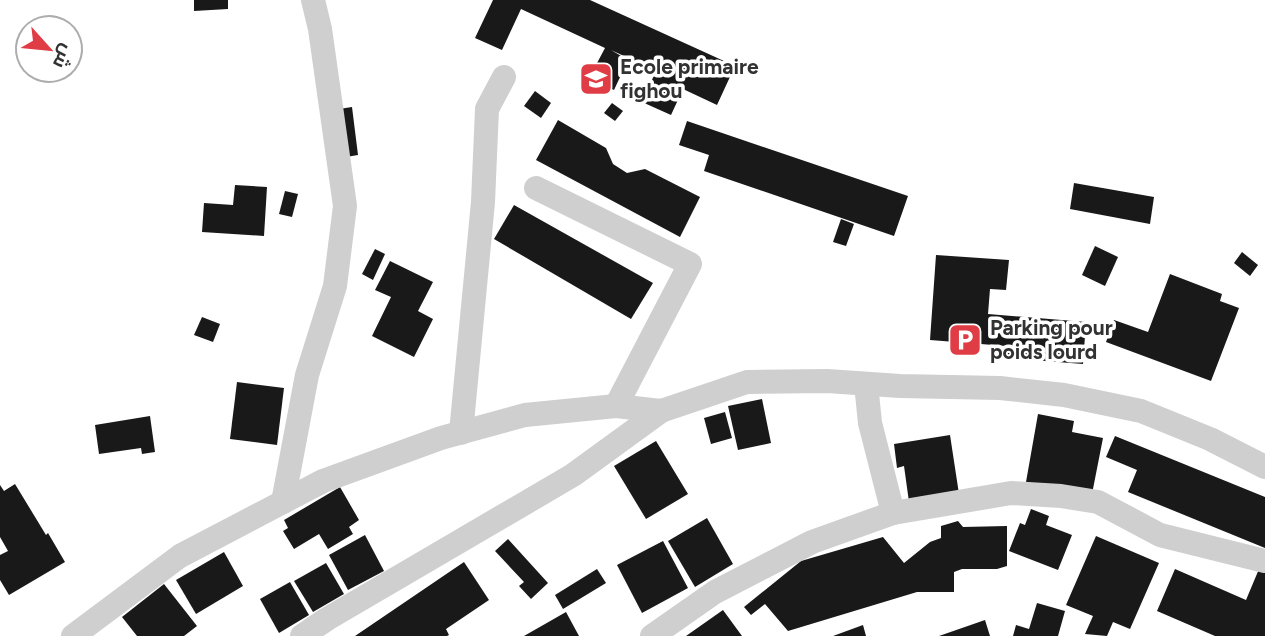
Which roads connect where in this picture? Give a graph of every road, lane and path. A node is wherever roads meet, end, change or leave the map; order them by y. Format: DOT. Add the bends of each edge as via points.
graph roads {
  1 [pos="313,0"];
  2 [pos="504,77"];
  3 [pos="536,188"];
  4 [pos="866,384"];
  5 [pos="616,406"];
  6 [pos="661,411"];
  7 [pos="461,432"];
  8 [pos="1265,467"];
  9 [pos="283,502"];
  10 [pos="893,513"];
  11 [pos="1265,561"];
  12 [pos="73,636"];
  13 [pos="302,636"];
  14 [pos="652,636"];
  1 -- 9 [label="street" via="345,206 335,286 307,375"];
  2 -- 7 [label="street" via="488,109 484,202"];
  3 -- 5 [label="street" via="690,264"];
  4 -- 6 [label="street" via="747,382"];
  4 -- 8 [label="street" via="1000,388 1141,411"];
  4 -- 10 [label="street" via="870,423"];
  5 -- 6 [label="street"];
  5 -- 7 [label="street" via="525,415"];
  6 -- 13 [label="street" via="573,475"];
  7 -- 9 [label="street" via="323,481"];
  9 -- 12 [label="street" via="180,556"];
  10 -- 11 [label="street" via="1011,493 1061,496 1098,502 1160,534"];
  10 -- 14 [label="street" via="800,548 715,592"];
}
